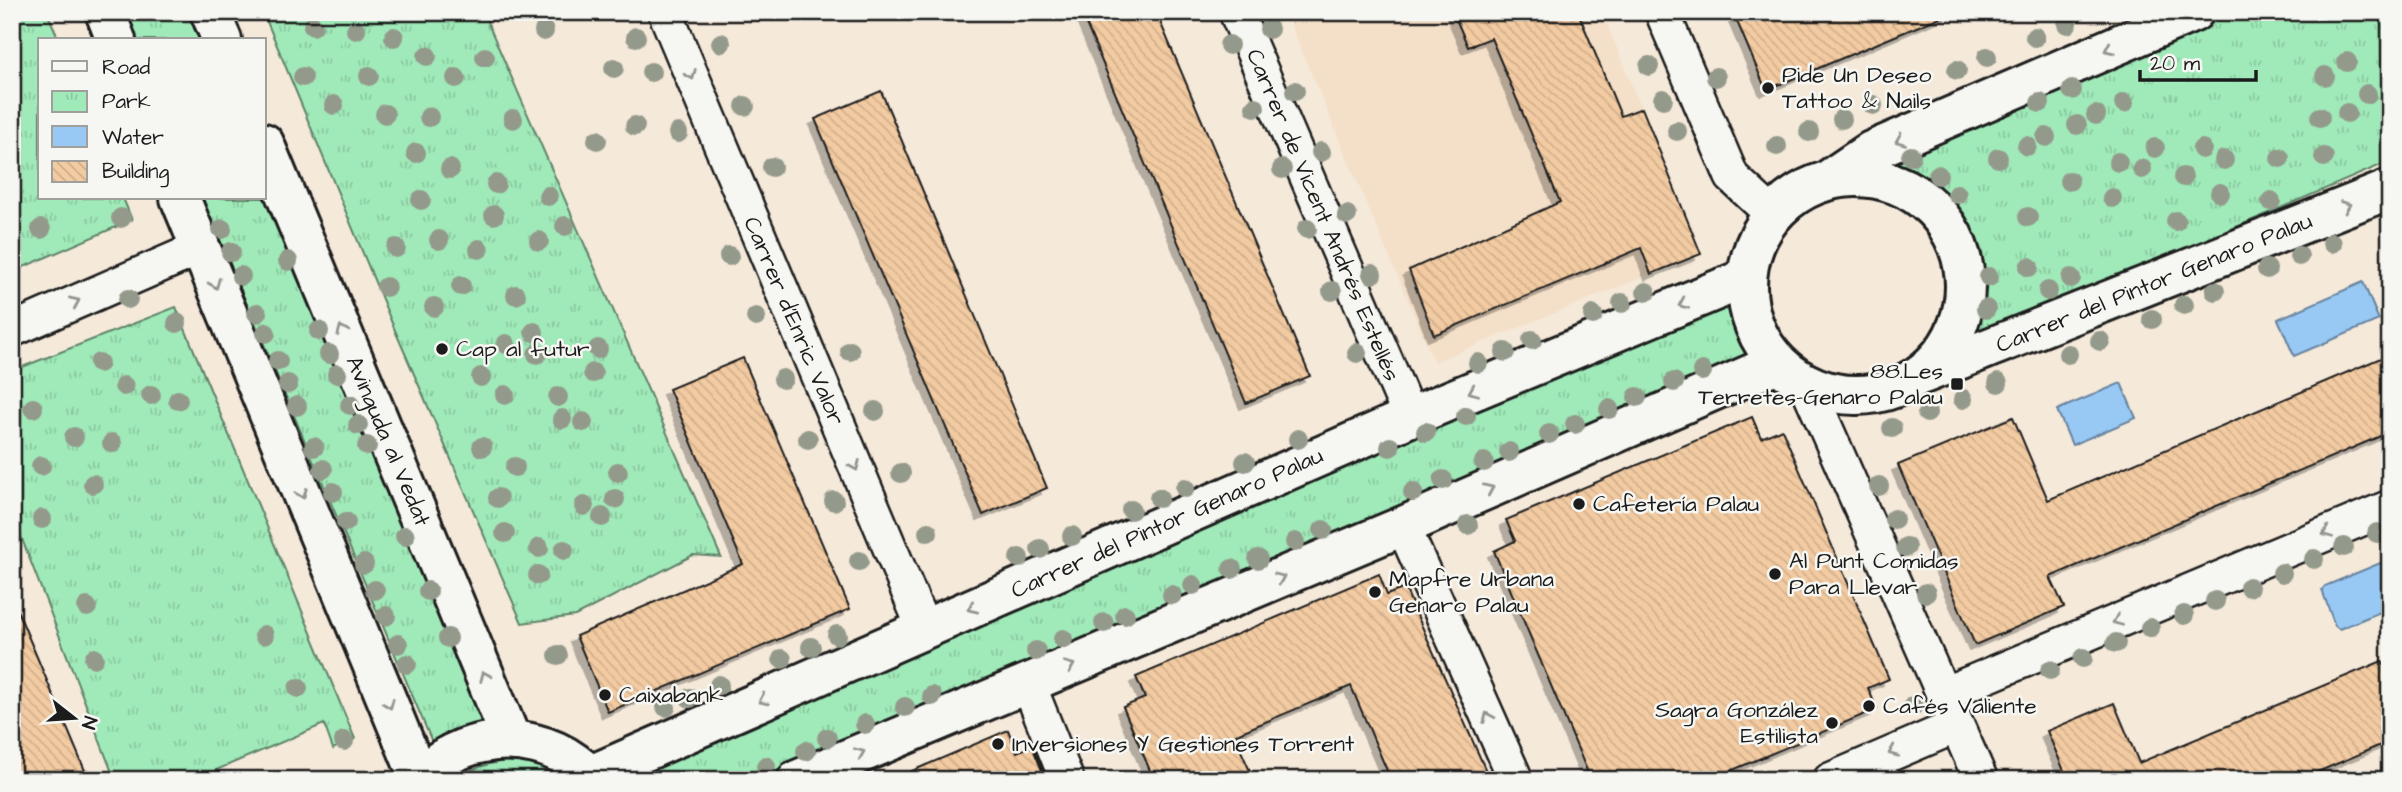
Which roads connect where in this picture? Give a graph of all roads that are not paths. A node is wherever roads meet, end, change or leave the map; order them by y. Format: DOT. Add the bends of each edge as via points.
graph roads {
  1 [pos="105,12"];
  2 [pos="210,12"];
  3 [pos="665,12"];
  4 [pos="1236,12"];
  5 [pos="1662,12"];
  6 [pos="2194,12"];
  7 [pos="115,38"];
  8 [pos="221,38"];
  9 [pos="266,148"];
  10 [pos="1831,178"];
  11 [pos="2390,189"];
  12 [pos="181,200"];
  13 [pos="1772,214"];
  14 [pos="200,248"];
  15 [pos="1746,278"];
  16 [pos="12,330"];
  17 [pos="1791,373"];
  18 [pos="1918,376"];
  19 [pos="1410,417"];
  20 [pos="2390,507"];
  21 [pos="1404,526"];
  22 [pos="924,629"];
  23 [pos="1028,683"];
  24 [pos="1944,694"];
  25 [pos="1956,726"];
  26 [pos="511,739"];
  27 [pos="593,778"];
  28 [pos="419,779"];
  29 [pos="797,780"];
  30 [pos="1067,780"];
  31 [pos="1516,780"];
  32 [pos="1830,780"];
  33 [pos="1981,780"];
  1 -- 7 [label="street"];
  2 -- 8 [label="street"];
  3 -- 22 [label="street, Carrer d'Enric Valor, one-way"];
  4 -- 19 [label="street, Carrer de Vicent Andrés Estellés"];
  5 -- 13 [label="street" via="1732,177"];
  6 -- 10 [label="street, one-way" via="1871,151"];
  26 -- 9 [label="street, Avinguda al Vedat, one-way"];
  10 -- 13 [label="street" via="1796,193"];
  10 -- 18 [label="street" via="1879,178 1915,192 1946,222 1963,259 1965,297 1947,346"];
  18 -- 11 [label="street, Carrer del Pintor Genaro Palau, one-way"];
  12 -- 14 [label="street"];
  13 -- 15 [label="street" via="1755,246"];
  16 -- 14 [label="street, one-way"];
  14 -- 28 [label="street, one-way"];
  15 -- 17 [label="street" via="1748,307 1760,342"];
  15 -- 19 [label="street, Carrer del Pintor Genaro Palau, one-way"];
  17 -- 18 [label="street" via="1835,393 1873,394"];
  21 -- 17 [label="street, one-way"];
  17 -- 24 [label="street"];
  19 -- 22 [label="street, Carrer del Pintor Genaro Palau, one-way"];
  20 -- 24 [label="street, one-way"];
  23 -- 21 [label="street, one-way"];
  31 -- 21 [label="street, one-way"];
  22 -- 27 [label="street, Carrer del Pintor Genaro Palau, one-way"];
  29 -- 23 [label="street, one-way"];
  23 -- 30 [label="street"];
  24 -- 25 [label="street"];
  25 -- 32 [label="street, one-way"];
  25 -- 33 [label="street"];
  26 -- 27 [label="street" via="559,751"];
  26 -- 28 [label="street" via="471,744 435,763"];
}
